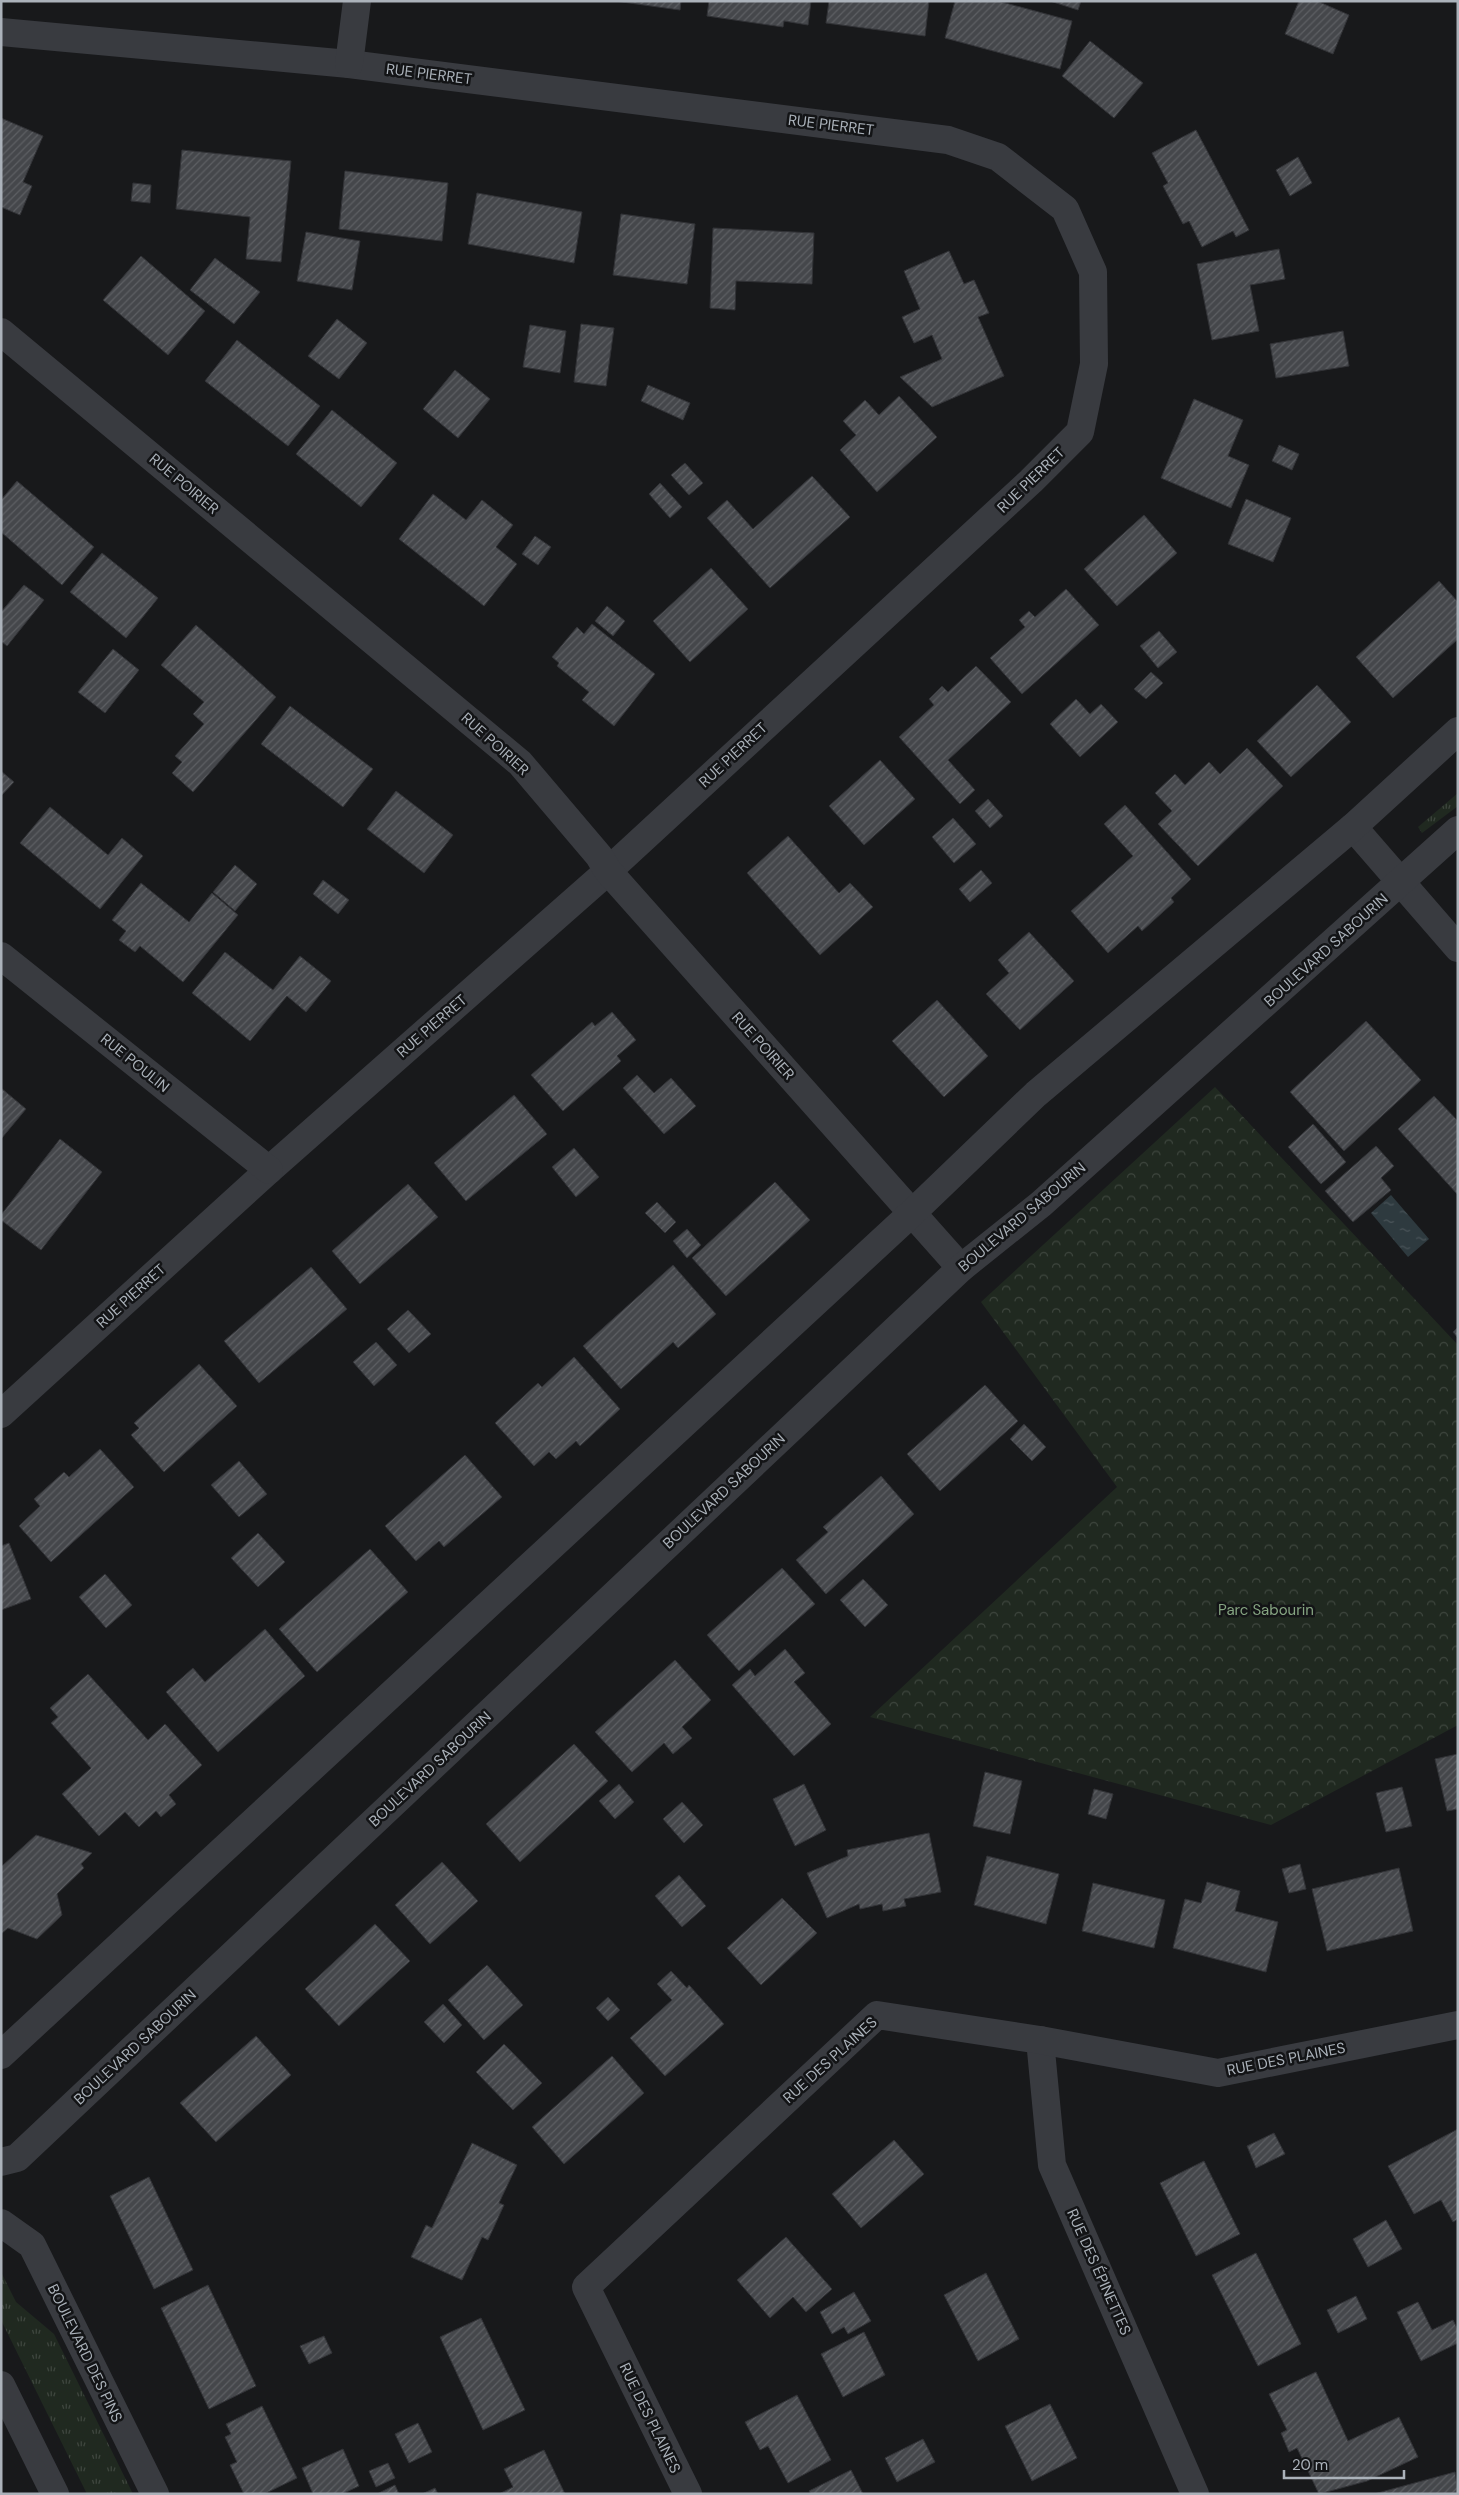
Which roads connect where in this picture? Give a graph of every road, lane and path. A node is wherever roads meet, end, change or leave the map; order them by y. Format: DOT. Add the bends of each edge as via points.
graph roads {
  1 [pos="358,1"];
  2 [pos="1,32"];
  3 [pos="349,64"];
  4 [pos="1,332"];
  5 [pos="1458,731"];
  6 [pos="1353,827"];
  7 [pos="1458,830"];
  8 [pos="608,871"];
  9 [pos="1401,882"];
  10 [pos="1458,948"];
  11 [pos="1,956"];
  12 [pos="269,1170"];
  13 [pos="912,1213"];
  14 [pos="961,1268"];
  15 [pos="1,1414"];
  16 [pos="1458,2025"];
  17 [pos="1040,2040"];
  18 [pos="1,2055"];
  19 [pos="1,2162"];
  20 [pos="1,2223"];
  21 [pos="1,2384"];
  22 [pos="55,2494"];
  23 [pos="155,2494"];
  24 [pos="688,2494"];
  25 [pos="1195,2494"];
  1 -- 3 [label="street"];
  2 -- 3 [label="street, RUE PIERRET"];
  3 -- 8 [label="street, RUE PIERRET" via="948,140 998,157 1065,210 1093,272 1094,364 1080,432 1032,481"];
  4 -- 8 [label="street, RUE POIRIER" via="520,763"];
  5 -- 6 [label="street"];
  6 -- 9 [label="street"];
  6 -- 13 [label="street" via="1036,1094"];
  7 -- 9 [label="street, BOULEVARD SABOURIN"];
  8 -- 12 [label="street, RUE PIERRET"];
  8 -- 13 [label="street, RUE POIRIER"];
  9 -- 10 [label="street"];
  9 -- 14 [label="street, BOULEVARD SABOURIN" via="1041,1204"];
  11 -- 12 [label="street, RUE POULIN"];
  12 -- 15 [label="street, RUE PIERRET"];
  13 -- 14 [label="street, RUE POIRIER"];
  13 -- 18 [label="street"];
  14 -- 19 [label="street, BOULEVARD SABOURIN" via="17,2158"];
  16 -- 17 [label="street, RUE DES PLAINES" via="1218,2073"];
  17 -- 24 [label="street, RUE DES PLAINES" via="877,2015 586,2287"];
  17 -- 25 [label="street, RUE DES ÉPINETTES" via="1052,2165"];
  20 -- 23 [label="street, BOULEVARD DES PINS" via="32,2245"];
  21 -- 22 [label="street"];
}
